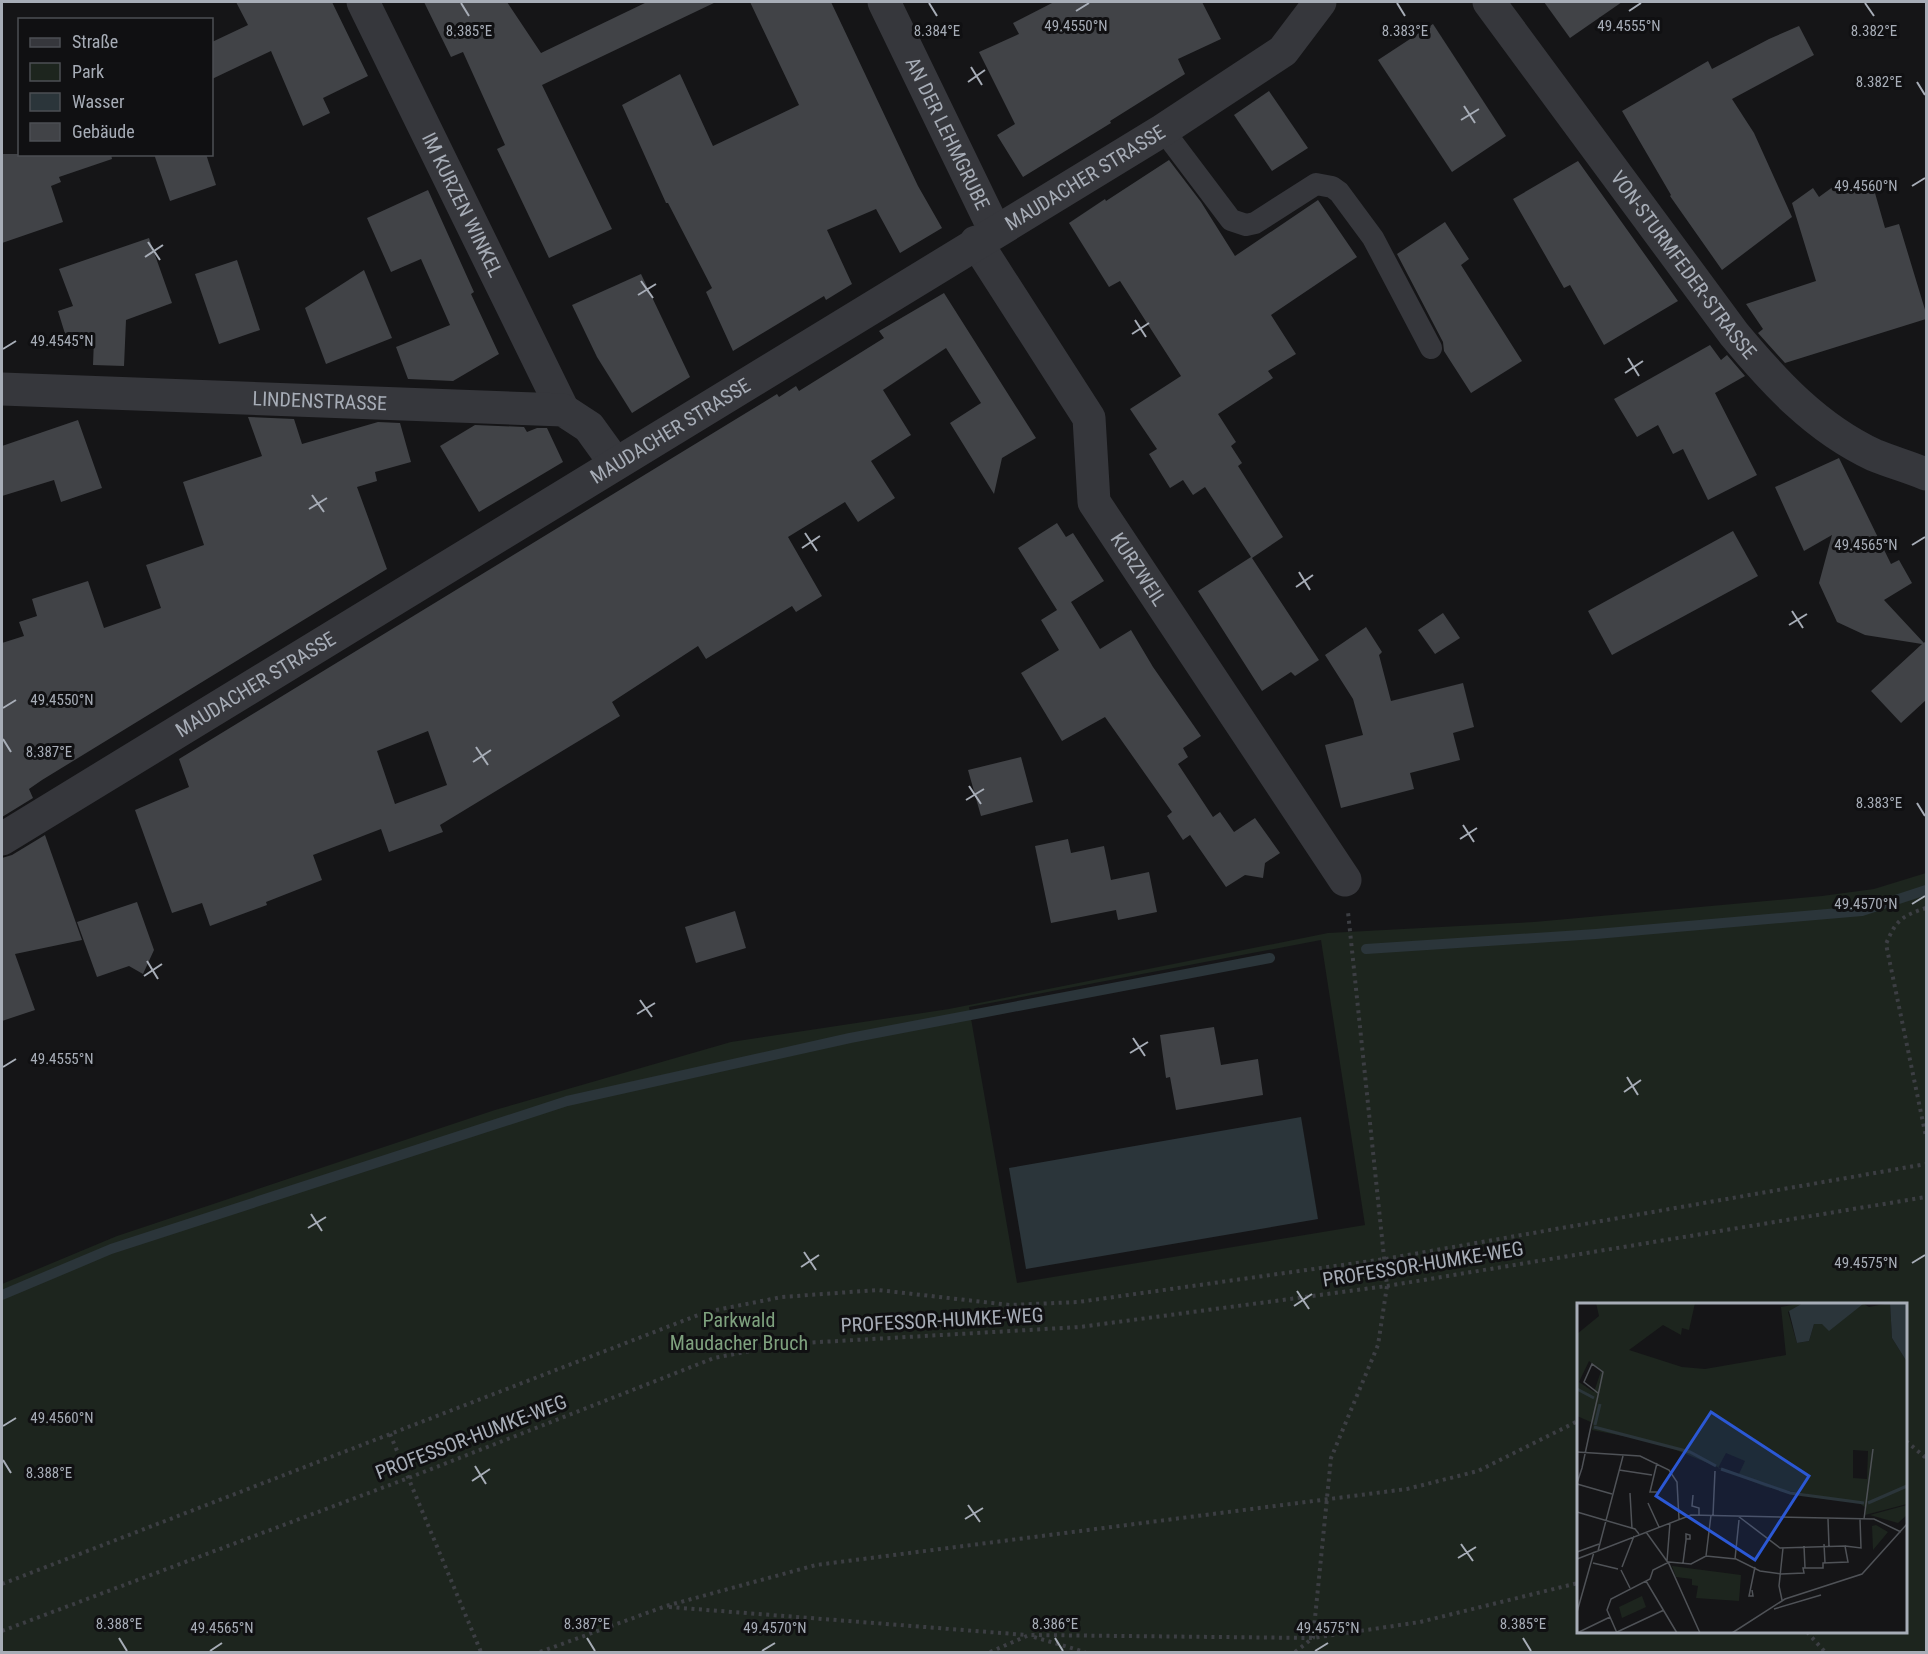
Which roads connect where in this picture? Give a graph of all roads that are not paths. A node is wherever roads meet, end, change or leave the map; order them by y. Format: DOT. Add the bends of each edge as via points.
graph roads {
  1 [pos="363,2"];
  2 [pos="884,2"];
  3 [pos="1320,2"];
  4 [pos="1489,2"];
  5 [pos="1162,130"];
  6 [pos="986,237"];
  7 [pos="1431,348"];
  8 [pos="2,388"];
  9 [pos="563,410"];
  10 [pos="615,463"];
  11 [pos="1926,474"];
  12 [pos="2,839"];
  13 [pos="1345,880"];
  1 -- 9 [label="street, IM KURZEN WINKEL"];
  2 -- 6 [label="street, AN DER LEHMGRUBE"];
  3 -- 5 [label="street, MAUDACHER STRASSE" via="1283,51"];
  4 -- 11 [label="street, VON-STURMFEDER-STRASSE" via="1734,334 1767,373 1839,435 1874,455"];
  5 -- 6 [label="street, MAUDACHER STRASSE"];
  5 -- 7 [label="lane" via="1231,220 1246,225 1255,223 1316,184 1339,192 1373,238"];
  6 -- 10 [label="street, MAUDACHER STRASSE"];
  6 -- 13 [label="street, KURZWEIL" via="1089,418 1094,502"];
  8 -- 9 [label="street, LINDENSTRASSE"];
  9 -- 10 [label="street" via="589,427"];
  10 -- 12 [label="street, MAUDACHER STRASSE"];
}
